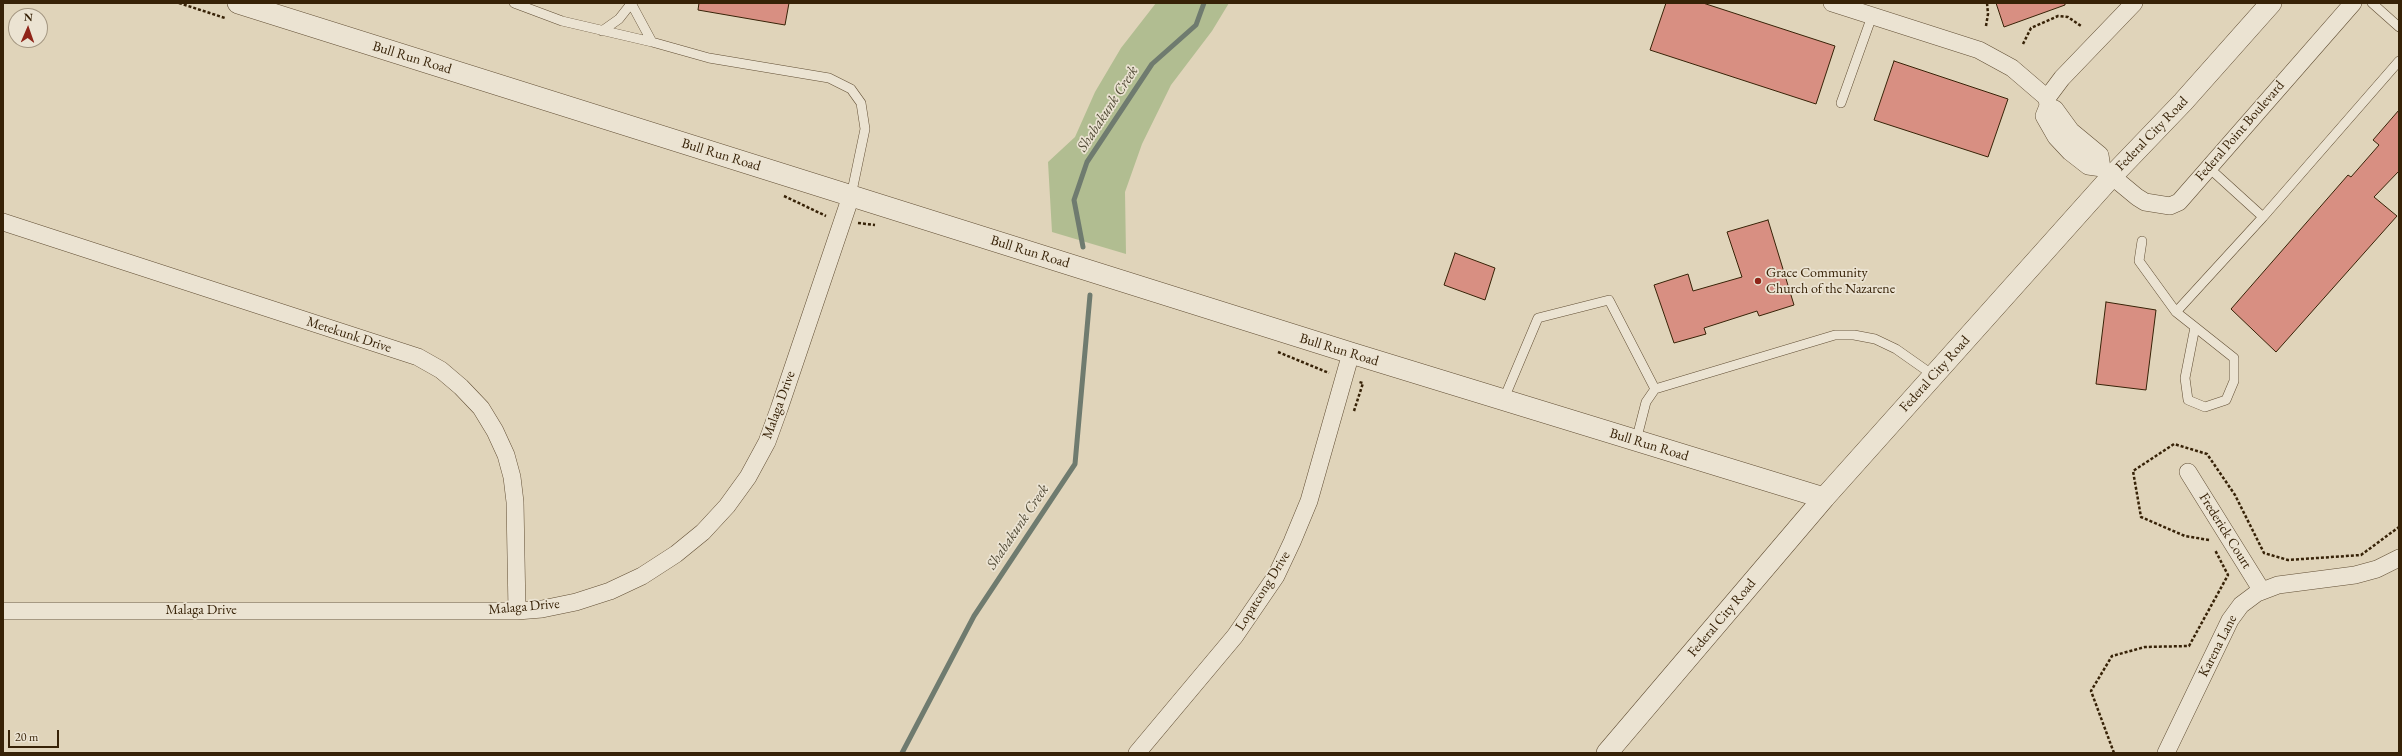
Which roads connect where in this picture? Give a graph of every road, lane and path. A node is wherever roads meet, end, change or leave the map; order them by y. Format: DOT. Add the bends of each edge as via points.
graph roads {
  1 [pos="179,3"];
  2 [pos="514,3"];
  3 [pos="1832,3"];
  4 [pos="1987,3"];
  5 [pos="2134,3"];
  6 [pos="2271,3"];
  7 [pos="2353,3"];
  8 [pos="2372,3"];
  9 [pos="631,4"];
  10 [pos="234,11"];
  11 [pos="1872,16"];
  12 [pos="1986,26"];
  13 [pos="2081,26"];
  14 [pos="2399,27"];
  15 [pos="602,31"];
  16 [pos="652,42"];
  17 [pos="2023,44"];
  18 [pos="2399,61"];
  19 [pos="2047,102"];
  20 [pos="1841,103"];
  21 [pos="2208,167"];
  22 [pos="2107,172"];
  23 [pos="782,195"];
  24 [pos="851,196"];
  25 [pos="2263,217"];
  26 [pos="3,222"];
  27 [pos="841,222"];
  28 [pos="882,227"];
  29 [pos="2142,241"];
  30 [pos="2176,312"];
  31 [pos="2195,327"];
  32 [pos="1274,349"];
  33 [pos="1351,353"];
  34 [pos="1934,375"];
  35 [pos="1343,377"];
  36 [pos="1655,389"];
  37 [pos="1503,401"];
  38 [pos="1353,413"];
  39 [pos="1636,441"];
  40 [pos="2188,472"];
  41 [pos="1824,498"];
  42 [pos="2399,526"];
  43 [pos="2399,558"];
  44 [pos="2262,591"];
  45 [pos="3,610"];
  46 [pos="516,611"];
  47 [pos="1137,753"];
  48 [pos="1607,753"];
  49 [pos="2114,753"];
  50 [pos="2166,753"];
  1 -- 10 [label="path"];
  2 -- 15 [label="lane" via="562,21"];
  3 -- 11 [label="street"];
  4 -- 12 [label="path"];
  5 -- 19 [label="street" via="2062,78"];
  6 -- 22 [label="street, Federal City Road" via="2183,102"];
  7 -- 21 [label="street, Federal Point Boulevard"];
  8 -- 14 [label="lane"];
  9 -- 15 [label="lane" via="619,19"];
  9 -- 16 [label="lane"];
  10 -- 24 [label="street, Bull Run Road"];
  11 -- 19 [label="street" via="1979,50 2012,68"];
  11 -- 20 [label="lane"];
  13 -- 17 [label="path" via="2068,17 2058,16 2031,28"];
  15 -- 16 [label="lane"];
  16 -- 24 [label="lane" via="709,58 829,78 851,89 861,103 865,129"];
  18 -- 25 [label="lane"];
  19 -- 22 [label="street" via="2071,131 2100,155"];
  21 -- 22 [label="street, Federal Point Boulevard" via="2179,202 2170,206 2141,200"];
  21 -- 25 [label="lane"];
  22 -- 34 [label="street, Federal City Road"];
  23 -- 27 [label="path"];
  24 -- 27 [label="street, Malaga Drive"];
  24 -- 33 [label="street, Bull Run Road"];
  25 -- 30 [label="lane"];
  26 -- 46 [label="street, Metekunk Drive" via="418,357 441,370 481,408 506,455 515,502"];
  27 -- 28 [label="path"];
  27 -- 46 [label="street, Malaga Drive" via="767,442 748,477 727,506 703,532 676,554 642,576 610,591 576,602"];
  29 -- 30 [label="lane" via="2139,261"];
  30 -- 31 [label="lane"];
  31 -- 31 [label="lane" via="2234,358 2234,381 2226,400 2205,407 2188,400 2185,378"];
  32 -- 35 [label="path" via="1314,368"];
  33 -- 35 [label="street, Lopatcong Drive"];
  33 -- 37 [label="street, Bull Run Road"];
  34 -- 36 [label="lane" via="1896,349 1875,339 1835,335"];
  34 -- 41 [label="street, Federal City Road"];
  35 -- 38 [label="path" via="1362,383"];
  35 -- 47 [label="street, Lopatcong Drive" via="1308,501 1276,576 1235,636"];
  36 -- 37 [label="lane" via="1608,300 1538,318"];
  36 -- 39 [label="lane" via="1646,402"];
  37 -- 39 [label="street, Bull Run Road"];
  39 -- 41 [label="street, Bull Run Road"];
  40 -- 44 [label="street, Frederick Court"];
  41 -- 48 [label="street, Federal City Road"];
  42 -- 49 [label="path" via="2361,555 2288,560 2264,553 2235,495 2207,454 2174,444 2133,471 2141,517 2185,536 2208,538 2228,575 2189,646 2145,647 2112,656 2091,691"];
  43 -- 44 [label="street, Karena Lane" via="2377,569 2355,575 2278,585"];
  44 -- 50 [label="street, Karena Lane" via="2241,606 2230,620"];
  45 -- 46 [label="street, Malaga Drive"];
}
